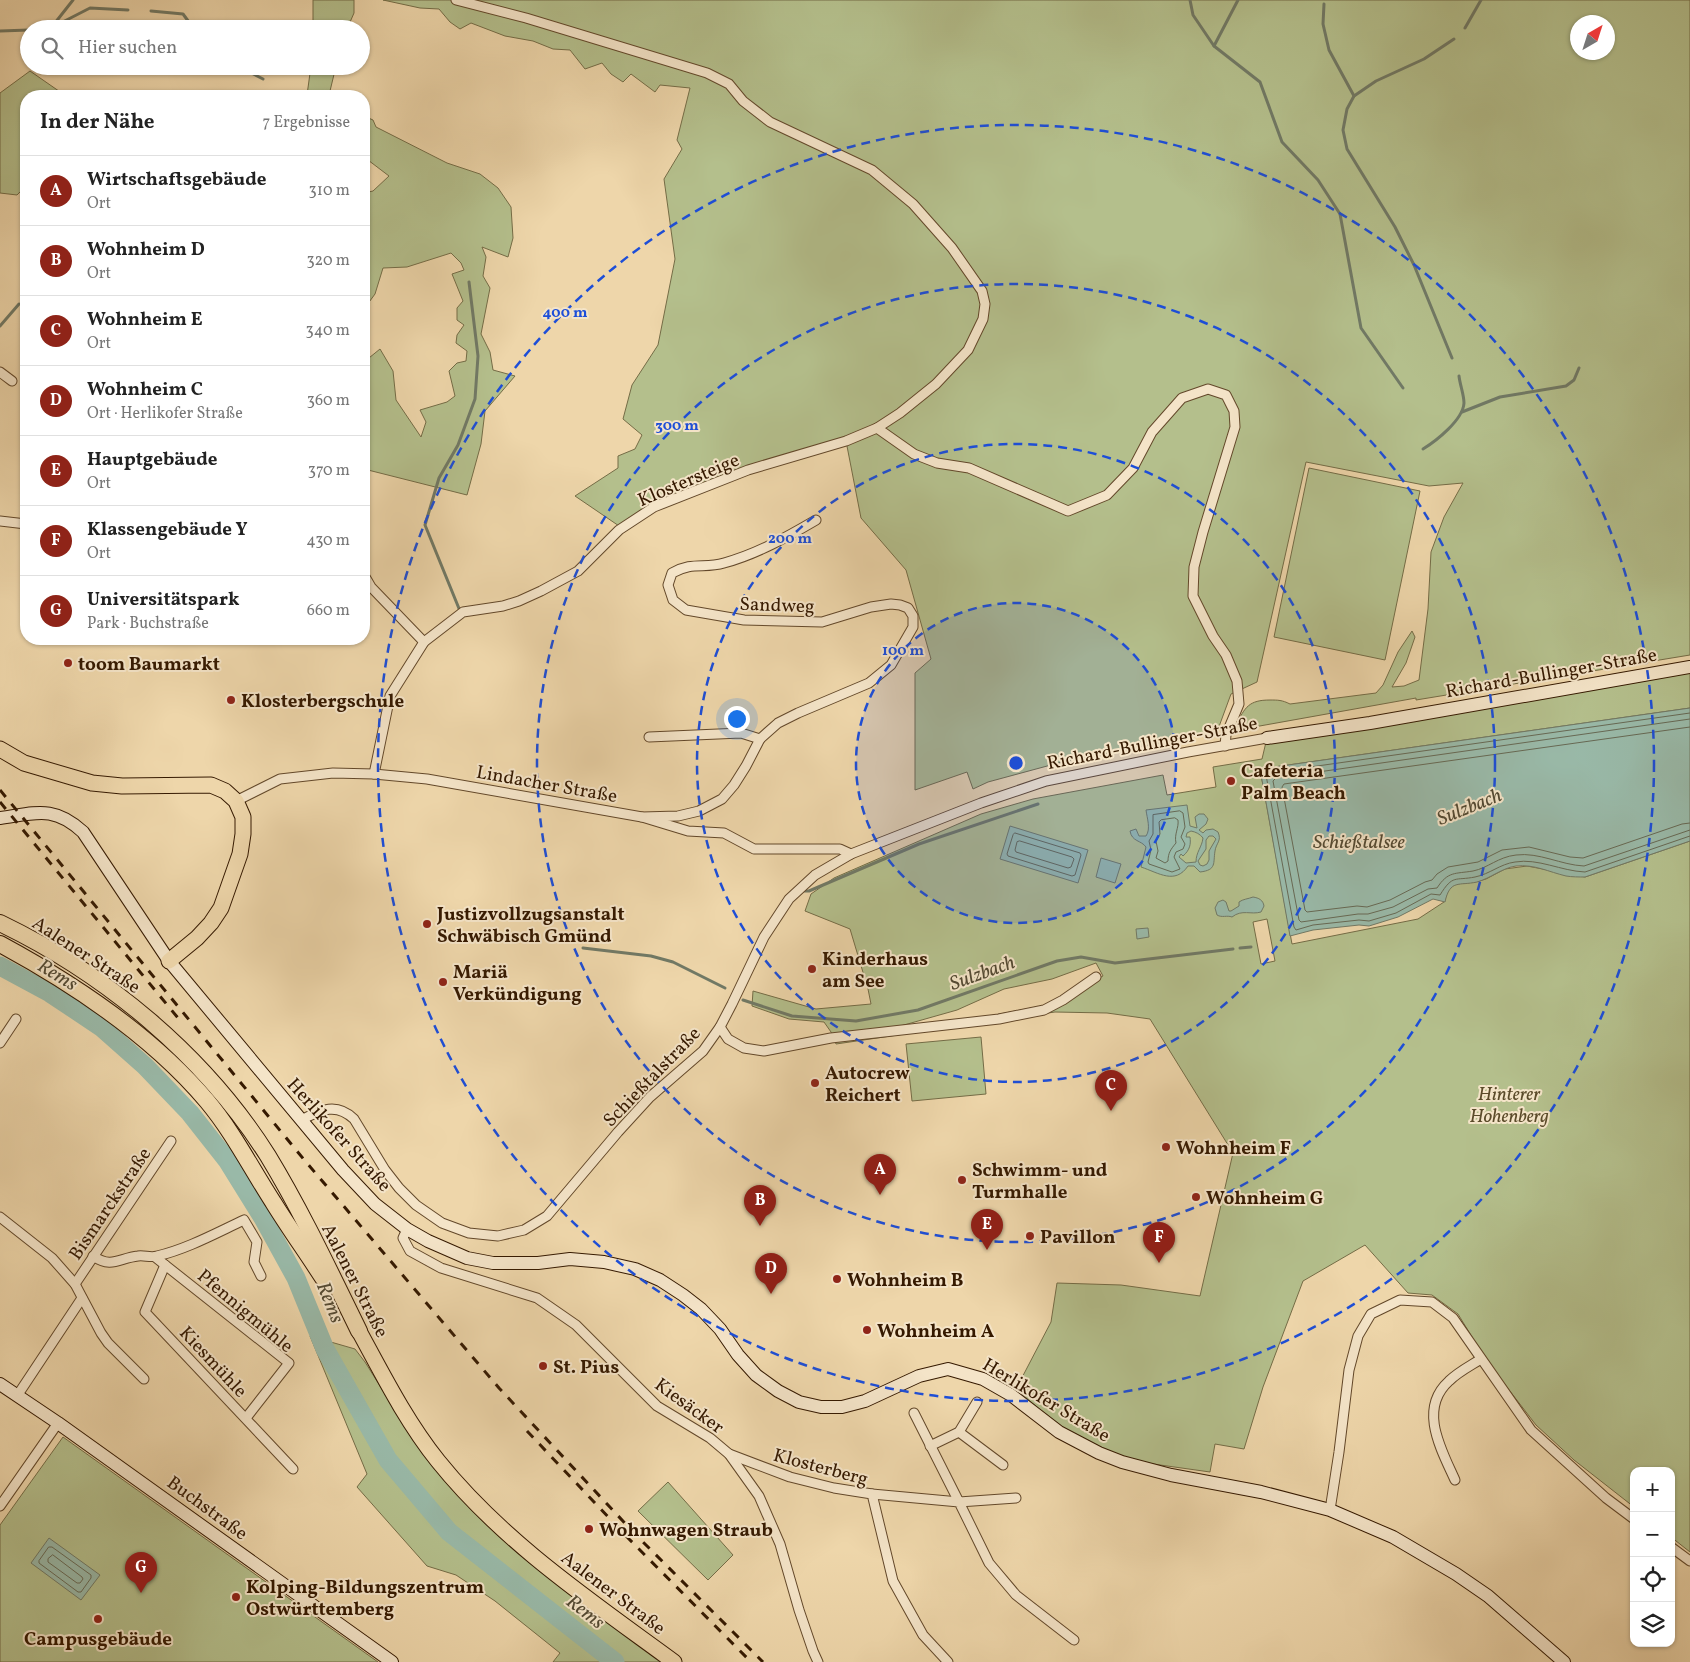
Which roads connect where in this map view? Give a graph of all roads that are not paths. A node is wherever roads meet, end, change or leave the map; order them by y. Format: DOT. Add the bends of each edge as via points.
graph roads {
  1 [pos="456,0"];
  2 [pos="0,372"];
  3 [pos="12,381"];
  4 [pos="877,428"];
  5 [pos="816,520"];
  6 [pos="0,521"];
  7 [pos="20,523"];
  8 [pos="370,584"];
  9 [pos="424,642"];
  10 [pos="1690,667"];
  11 [pos="649,737"];
  12 [pos="0,738"];
  13 [pos="1268,738"];
  14 [pos="760,739"];
  15 [pos="1225,746"];
  16 [pos="0,749"];
  17 [pos="52,772"];
  18 [pos="374,774"];
  19 [pos="236,801"];
  20 [pos="642,817"];
  21 [pos="0,818"];
  22 [pos="851,854"];
  23 [pos="0,923"];
  24 [pos="0,944"];
  25 [pos="169,961"];
  26 [pos="1096,977"];
  27 [pos="16,1018"];
  28 [pos="720,1027"];
  29 [pos="0,1044"];
  30 [pos="301,1120"];
  31 [pos="171,1141"];
  32 [pos="0,1217"];
  33 [pos="407,1229"];
  34 [pos="93,1256"];
  35 [pos="155,1257"];
  36 [pos="165,1265"];
  37 [pos="261,1276"];
  38 [pos="75,1284"];
  39 [pos="82,1298"];
  40 [pos="359,1331"];
  41 [pos="1481,1359"];
  42 [pos="144,1379"];
  43 [pos="0,1384"];
  44 [pos="17,1396"];
  45 [pos="977,1402"];
  46 [pos="914,1413"];
  47 [pos="246,1418"];
  48 [pos="58,1423"];
  49 [pos="959,1432"];
  50 [pos="930,1446"];
  51 [pos="729,1454"];
  52 [pos="1003,1465"];
  53 [pos="293,1469"];
  54 [pos="1456,1480"];
  55 [pos="872,1494"];
  56 [pos="1016,1498"];
  57 [pos="959,1502"];
  58 [pos="0,1506"];
  59 [pos="1330,1510"];
  60 [pos="1630,1516"];
  61 [pos="1675,1550"];
  62 [pos="1690,1561"];
  63 [pos="1074,1640"];
  64 [pos="392,1662"];
  65 [pos="674,1662"];
  66 [pos="818,1662"];
  67 [pos="948,1662"];
  68 [pos="1564,1662"];
  1 -- 4 [label="street, Klostersteige" via="707,73 728,84 743,101 770,122 872,170 913,204 974,278 982,291 984,312 968,350 936,384"];
  2 -- 3 [label="street"];
  4 -- 9 [label="street, Klostersteige" via="800,456 748,470 654,507 619,530 578,572 519,601 463,612"];
  4 -- 15 [label="street" via="914,454 937,464 969,468 1068,511 1107,495 1133,468 1152,432 1182,398 1208,390 1226,395 1234,411 1235,427 1194,567 1194,596 1237,681 1239,704 1226,735"];
  5 -- 14 [label="street, Sandweg" via="765,548 723,564 683,566 672,573 668,585 673,600 686,610 744,620 822,622 891,604 908,608 913,616 913,628 902,649 891,665 869,683 778,723"];
  6 -- 7 [label="street"];
  8 -- 9 [label="street"];
  9 -- 18 [label="street, Klostersteige" via="390,696"];
  10 -- 13 [label="main road, Richard-Bullinger-Straße"];
  11 -- 14 [label="street" via="741,733"];
  12 -- 17 [label="main road"];
  13 -- 15 [label="street, Richard-Bullinger-Straße"];
  14 -- 20 [label="street, Sandweg" via="734,785 722,799 699,811 678,816"];
  15 -- 22 [label="street, Richard-Bullinger-Straße" via="1046,781"];
  16 -- 17 [label="main road" via="24,763"];
  17 -- 19 [label="main road" via="92,783 122,786 211,785"];
  18 -- 19 [label="street, Lindacher Straße" via="333,773 280,779"];
  18 -- 20 [label="street, Lindacher Straße" via="427,779"];
  19 -- 25 [label="main road" via="243,817 243,834 240,854 221,908 197,938"];
  20 -- 22 [label="street, Lindacher Straße" via="688,831 724,833 754,849 840,849"];
  21 -- 25 [label="main road, Herlikofer Straße" via="42,812 74,824 90,842"];
  22 -- 28 [label="street, Richard-Bullinger-Straße" via="815,875 789,899 764,937"];
  23 -- 40 [label="highway, Aalener Straße" via="112,990 202,1072 267,1156"];
  24 -- 40 [label="highway" via="41,966 115,1018 155,1050 207,1101"];
  25 -- 30 [label="main road, Herlikofer Straße"];
  26 -- 28 [label="street, Schießtalstraße" via="1044,1010 999,1019 831,1038 764,1051 744,1048 728,1039"];
  27 -- 29 [label="street"];
  28 -- 30 [label="street, Schießtalstraße" via="703,1051 650,1098 618,1132 547,1216 524,1230 498,1236 469,1233 442,1223 416,1205 385,1170 347,1113 329,1109"];
  30 -- 33 [label="main road, Herlikofer Straße" via="375,1204"];
  31 -- 34 [label="street, Bismarckstraße"];
  32 -- 38 [label="street" via="52,1258"];
  33 -- 51 [label="street, Kiesäcker" via="402,1238 410,1251 441,1268 545,1303 576,1325 657,1406 710,1438"];
  33 -- 59 [label="main road, Herlikofer Straße" via="467,1258 493,1263 538,1263 570,1258 635,1269 660,1280 700,1309 756,1375 799,1402 821,1407 865,1401 920,1376 948,1369 983,1378 1059,1432 1099,1454 1171,1475 1261,1492"];
  34 -- 35 [label="street, Pfennigmühle" via="107,1262 138,1256"];
  34 -- 38 [label="street, Bismarckstraße"];
  35 -- 36 [label="street, Pfennigmühle"];
  35 -- 37 [label="street, Pfennigmühle" via="244,1220 256,1242 254,1262"];
  36 -- 47 [label="street, Kiesmühle" via="145,1312"];
  36 -- 47 [label="street, Pfennigmühle" via="289,1364"];
  38 -- 39 [label="street"];
  39 -- 42 [label="street" via="108,1343"];
  39 -- 44 [label="street"];
  40 -- 65 [label="main road, Aalener Straße" via="420,1437 469,1497 540,1562"];
  41 -- 54 [label="street" via="1448,1382 1438,1394 1433,1409 1433,1427 1439,1446"];
  41 -- 59 [label="street" via="1453,1318 1432,1302 1400,1300 1371,1314 1358,1336 1349,1370"];
  41 -- 60 [label="street" via="1532,1430"];
  43 -- 44 [label="main road, Buchstraße"];
  44 -- 48 [label="main road, Buchstraße"];
  45 -- 49 [label="street"];
  46 -- 50 [label="street"];
  47 -- 53 [label="street, Kiesmühle"];
  48 -- 58 [label="street"];
  48 -- 64 [label="main road, Buchstraße"];
  49 -- 50 [label="street"];
  49 -- 52 [label="street"];
  50 -- 57 [label="street"];
  51 -- 55 [label="street, Klosterberg" via="790,1477"];
  51 -- 66 [label="street, Kiesäcker" via="759,1496 780,1544"];
  55 -- 57 [label="street"];
  55 -- 67 [label="street, Klosterberg" via="893,1581 922,1635"];
  56 -- 57 [label="street"];
  57 -- 63 [label="street" via="989,1563 1016,1595"];
  59 -- 68 [label="main road, Herlikofer Straße" via="1393,1537 1456,1574 1488,1596"];
  61 -- 62 [label="street"];
}
